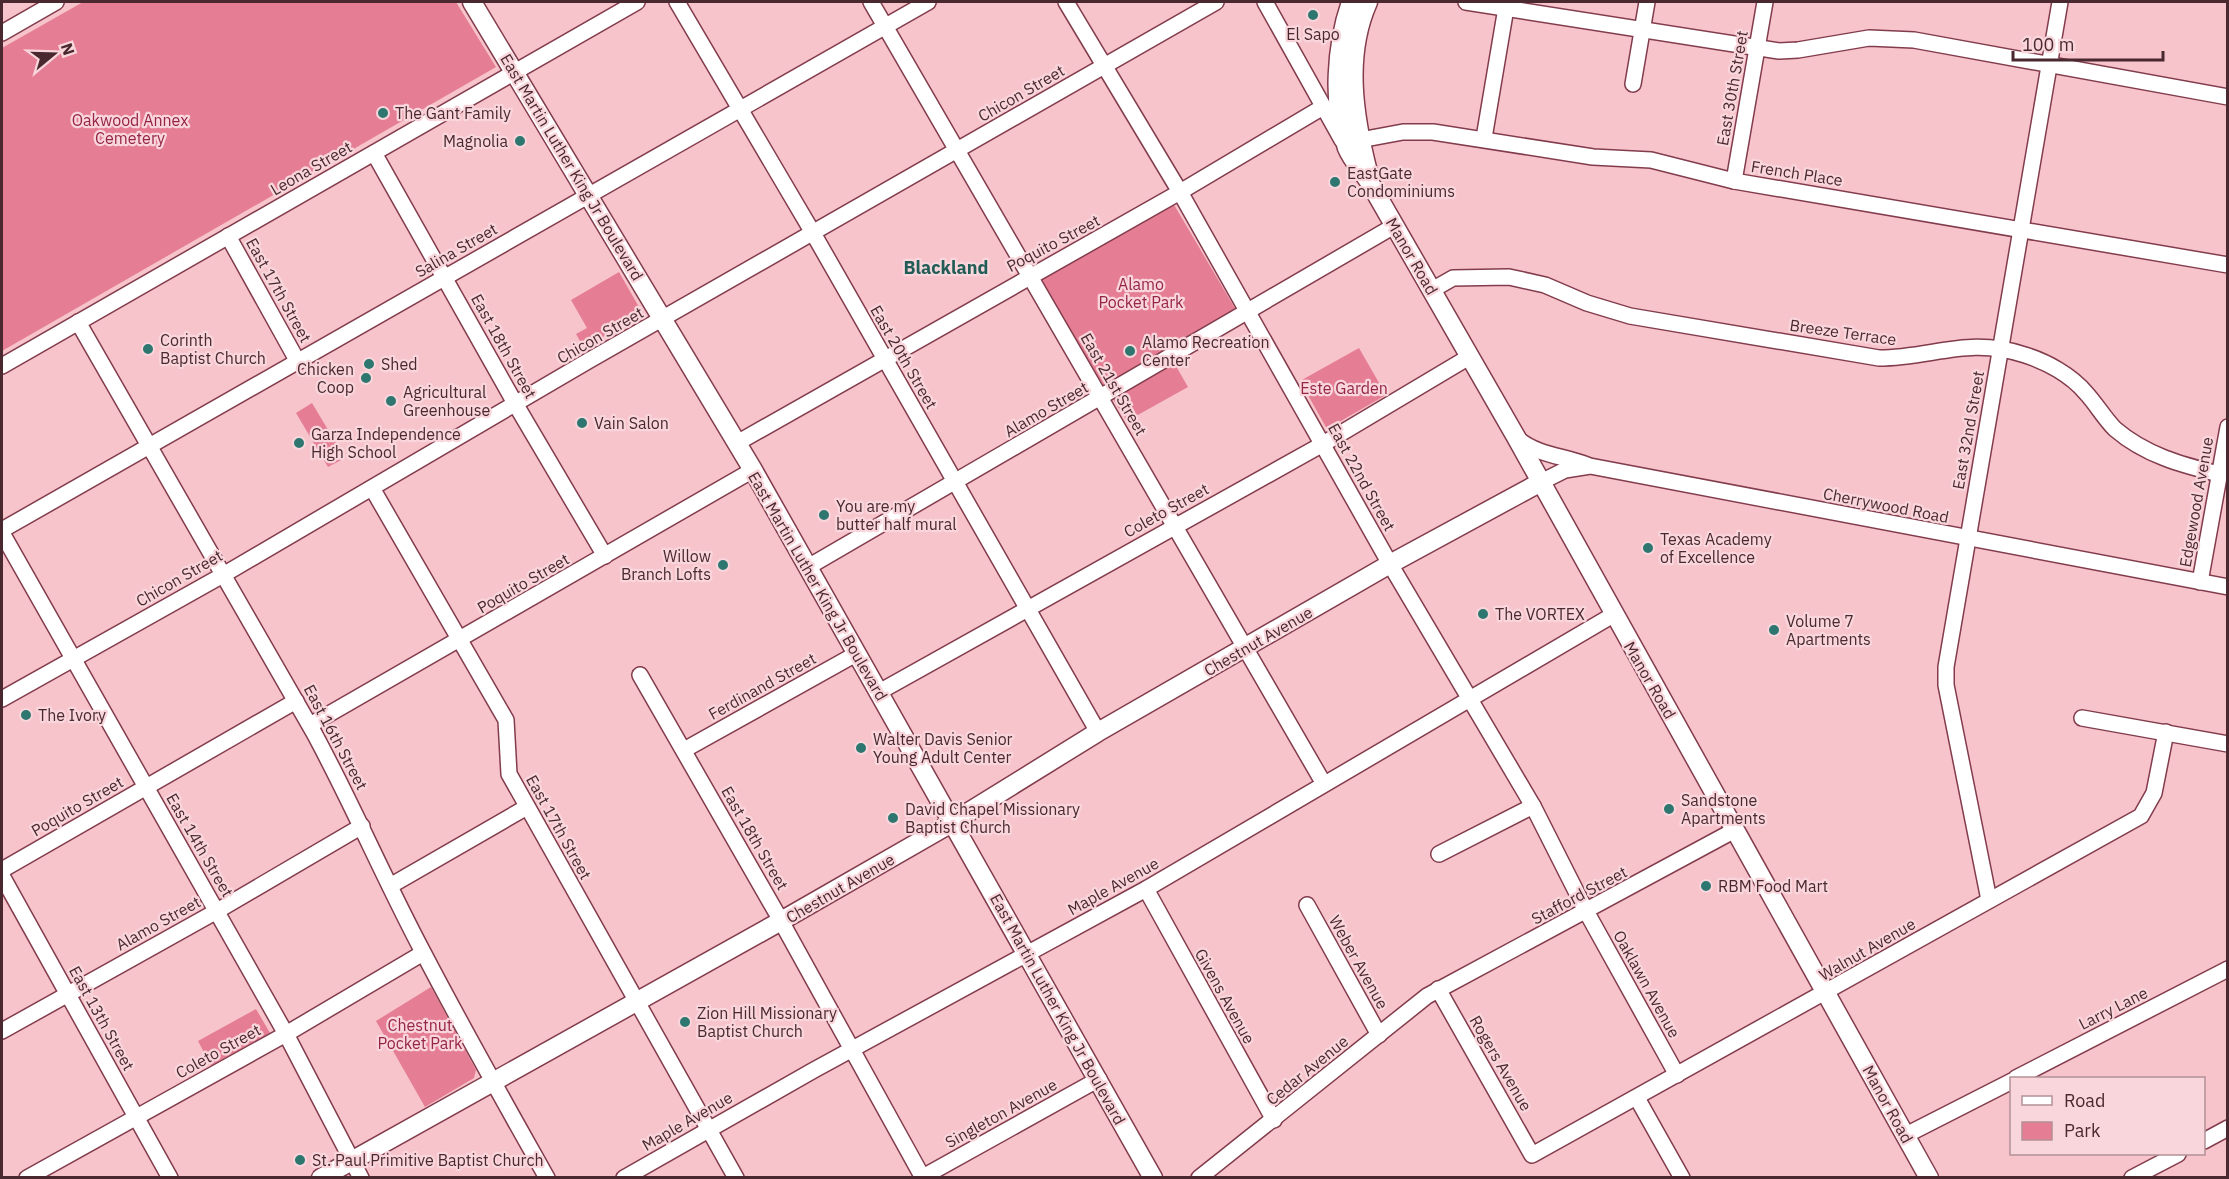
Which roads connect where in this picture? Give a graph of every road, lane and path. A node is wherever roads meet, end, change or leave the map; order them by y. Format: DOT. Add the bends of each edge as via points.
graph roads {
  1 [pos="56,2"];
  2 [pos="472,2"];
  3 [pos="637,2"];
  4 [pos="677,2"];
  5 [pos="871,2"];
  6 [pos="928,2"];
  7 [pos="1066,2"];
  8 [pos="1216,2"];
  9 [pos="1265,2"];
  10 [pos="1352,2"];
  11 [pos="1368,2"];
  12 [pos="1466,2"];
  13 [pos="1647,2"];
  14 [pos="1765,2"];
  15 [pos="2060,2"];
  16 [pos="1507,5"];
  17 [pos="885,26"];
  18 [pos="1642,31"];
  19 [pos="2,33"];
  20 [pos="1757,48"];
  21 [pos="2049,66"];
  22 [pos="1104,67"];
  23 [pos="513,72"];
  24 [pos="1633,84"];
  25 [pos="2228,98"];
  26 [pos="1323,107"];
  27 [pos="738,108"];
  28 [pos="1484,138"];
  29 [pos="1354,145"];
  30 [pos="957,151"];
  31 [pos="374,153"];
  32 [pos="1734,181"];
  33 [pos="1180,192"];
  34 [pos="590,195"];
  35 [pos="1394,226"];
  36 [pos="2021,229"];
  37 [pos="813,233"];
  38 [pos="228,236"];
  39 [pos="2228,265"];
  40 [pos="1030,275"];
  41 [pos="444,278"];
  42 [pos="1432,290"];
  43 [pos="1247,310"];
  44 [pos="663,319"];
  45 [pos="78,322"];
  46 [pos="2000,349"];
  47 [pos="1469,357"];
  48 [pos="884,359"];
  49 [pos="298,362"];
  50 [pos="2,366"];
  51 [pos="1100,398"];
  52 [pos="516,405"];
  53 [pos="2228,427"];
  54 [pos="1516,437"];
  55 [pos="737,443"];
  56 [pos="1323,444"];
  57 [pos="150,447"];
  58 [pos="1590,466"];
  59 [pos="753,470"];
  60 [pos="2220,474"];
  61 [pos="1541,482"];
  62 [pos="954,483"];
  63 [pos="372,488"];
  64 [pos="1175,526"];
  65 [pos="2,532"];
  66 [pos="1967,538"];
  67 [pos="605,556"];
  68 [pos="1390,564"];
  69 [pos="808,567"];
  70 [pos="223,575"];
  71 [pos="2200,582"];
  72 [pos="2228,587"];
  73 [pos="1026,609"];
  74 [pos="1613,615"];
  75 [pos="459,641"];
  76 [pos="1245,649"];
  77 [pos="856,654"];
  78 [pos="74,659"];
  79 [pos="640,675"];
  80 [pos="879,692"];
  81 [pos="2,699"];
  82 [pos="1471,699"];
  83 [pos="296,701"];
  84 [pos="2082,718"];
  85 [pos="310,725"];
  86 [pos="1098,732"];
  87 [pos="2166,732"];
  88 [pos="2228,744"];
  89 [pos="684,750"];
  90 [pos="1324,784"];
  91 [pos="146,786"];
  92 [pos="1533,806"];
  93 [pos="527,807"];
  94 [pos="951,822"];
  95 [pos="362,826"];
  96 [pos="1735,830"];
  97 [pos="1439,854"];
  98 [pos="2,870"];
  99 [pos="2,876"];
  100 [pos="390,886"];
  101 [pos="1146,889"];
  102 [pos="1989,900"];
  103 [pos="1307,905"];
  104 [pos="1586,910"];
  105 [pos="217,911"];
  106 [pos="781,921"];
  107 [pos="1027,952"];
  108 [pos="423,953"];
  109 [pos="2228,969"];
  110 [pos="1438,989"];
  111 [pos="1827,992"];
  112 [pos="68,995"];
  113 [pos="635,1000"];
  114 [pos="2,1031"];
  115 [pos="286,1034"];
  116 [pos="1379,1035"];
  117 [pos="851,1049"];
  118 [pos="1677,1075"];
  119 [pos="2018,1077"];
  120 [pos="1099,1079"];
  121 [pos="492,1082"];
  122 [pos="2010,1082"];
  123 [pos="1637,1098"];
  124 [pos="136,1117"];
  125 [pos="1274,1120"];
  126 [pos="2228,1128"];
  127 [pos="709,1129"];
  128 [pos="1906,1135"];
  129 [pos="2205,1140"];
  130 [pos="1532,1155"];
  131 [pos="2176,1155"];
  132 [pos="357,1170"];
  133 [pos="922,1177"];
  134 [pos="27,1178"];
  135 [pos="170,1178"];
  136 [pos="321,1178"];
  137 [pos="547,1178"];
  138 [pos="624,1178"];
  139 [pos="736,1178"];
  140 [pos="1153,1178"];
  141 [pos="1199,1178"];
  142 [pos="1682,1178"];
  143 [pos="1929,1178"];
  144 [pos="2132,1178"];
  1 -- 19 [label="street"];
  2 -- 23 [label="main road, East Martin Luther King Jr Boulevard"];
  3 -- 23 [label="street, Leona Street"];
  4 -- 27 [label="street, East 20th Street"];
  5 -- 17 [label="street, East 21st Street"];
  6 -- 17 [label="street, Salina Street"];
  7 -- 22 [label="street, East 22nd Street"];
  8 -- 22 [label="street, Chicon Street"];
  9 -- 26 [label="street"];
  10 -- 29 [label="main road" via="1342,37 1339,78 1342,124"];
  11 -- 29 [label="main road" via="1354,58"];
  12 -- 16 [label="street"];
  13 -- 18 [label="street"];
  14 -- 20 [label="street, East 30th Street"];
  15 -- 21 [label="street, East 32nd Street"];
  16 -- 18 [label="street"];
  16 -- 28 [label="street"];
  17 -- 27 [label="street, Salina Street"];
  17 -- 30 [label="street, East 21st Street"];
  18 -- 20 [label="street"];
  18 -- 24 [label="street"];
  20 -- 21 [label="street" via="1798,50 1890,38"];
  20 -- 32 [label="street, East 30th Street"];
  21 -- 25 [label="street"];
  21 -- 36 [label="street, East 32nd Street"];
  22 -- 30 [label="street, Chicon Street"];
  22 -- 33 [label="street, East 22nd Street"];
  23 -- 31 [label="street, Leona Street"];
  23 -- 34 [label="main road, East Martin Luther King Jr Boulevard"];
  26 -- 29 [label="street"];
  26 -- 33 [label="street, Poquito Street"];
  27 -- 34 [label="street, Salina Street"];
  27 -- 37 [label="street, East 20th Street"];
  28 -- 29 [label="street, French Place" via="1410,132"];
  28 -- 32 [label="street, French Place" via="1593,157 1651,160"];
  29 -- 35 [label="main road, Manor Road"];
  30 -- 37 [label="street, Chicon Street"];
  30 -- 40 [label="street, East 21st Street"];
  31 -- 38 [label="street, Leona Street"];
  31 -- 41 [label="street, East 18th Street"];
  32 -- 36 [label="street, French Place"];
  33 -- 40 [label="street, Poquito Street"];
  33 -- 43 [label="street, East 22nd Street"];
  34 -- 41 [label="street, Salina Street"];
  34 -- 44 [label="main road, East Martin Luther King Jr Boulevard"];
  35 -- 42 [label="main road, Manor Road"];
  35 -- 43 [label="street, Alamo Street"];
  36 -- 39 [label="street, French Place"];
  36 -- 46 [label="street, East 32nd Street"];
  37 -- 44 [label="street, Chicon Street"];
  37 -- 48 [label="street, East 20th Street"];
  38 -- 45 [label="street, Leona Street"];
  38 -- 49 [label="street, East 17th Street"];
  40 -- 48 [label="street, Poquito Street"];
  40 -- 51 [label="street, East 21st Street"];
  41 -- 49 [label="street, Salina Street"];
  41 -- 52 [label="street, East 18th Street"];
  42 -- 46 [label="street, Breeze Terrace" via="1453,278 1509,277 1545,285 1630,316 1879,358 1958,347"];
  42 -- 47 [label="main road, Manor Road"];
  43 -- 51 [label="street, Alamo Street"];
  43 -- 56 [label="street, East 22nd Street"];
  44 -- 52 [label="street, Chicon Street"];
  44 -- 55 [label="main road, East Martin Luther King Jr Boulevard"];
  45 -- 50 [label="street, Leona Street"];
  45 -- 57 [label="street, East 16th Street"];
  46 -- 60 [label="street, Breeze Terrace" via="2042,361 2073,380 2115,428 2145,449 2185,466"];
  46 -- 66 [label="street, East 32nd Street"];
  47 -- 54 [label="main road, Manor Road"];
  47 -- 56 [label="street, Coleto Street"];
  48 -- 55 [label="street, Poquito Street"];
  48 -- 62 [label="street, East 20th Street"];
  49 -- 57 [label="street, Salina Street"];
  51 -- 62 [label="street, Alamo Street"];
  51 -- 64 [label="street, East 21st Street"];
  52 -- 63 [label="street, Chicon Street"];
  52 -- 67 [label="street, East 18th Street"];
  53 -- 60 [label="street, Edgewood Avenue"];
  54 -- 58 [label="street" via="1533,450"];
  54 -- 61 [label="main road, Manor Road"];
  55 -- 59 [label="main road, East Martin Luther King Jr Boulevard"];
  56 -- 64 [label="street, Coleto Street"];
  56 -- 68 [label="street, East 22nd Street"];
  57 -- 65 [label="street, Salina Street"];
  57 -- 70 [label="street, East 16th Street"];
  58 -- 61 [label="street, Cherrywood Road" via="1565,470"];
  58 -- 66 [label="street, Cherrywood Road"];
  59 -- 67 [label="street, Poquito Street"];
  59 -- 69 [label="main road, East Martin Luther King Jr Boulevard"];
  60 -- 71 [label="street, Edgewood Avenue"];
  61 -- 68 [label="main road, Chestnut Avenue"];
  61 -- 74 [label="main road, Manor Road"];
  62 -- 69 [label="street, Alamo Street"];
  62 -- 73 [label="street, East 20th Street"];
  63 -- 70 [label="street, Chicon Street"];
  63 -- 75 [label="street, East 17th Street"];
  64 -- 73 [label="street, Coleto Street"];
  64 -- 76 [label="street, East 21st Street"];
  65 -- 78 [label="street, East 14th Street"];
  66 -- 71 [label="street, Cherrywood Road"];
  66 -- 102 [label="street, East 32nd Street" via="1945,676"];
  67 -- 75 [label="street, Poquito Street"];
  68 -- 76 [label="main road, Chestnut Avenue"];
  68 -- 82 [label="street, East 22nd Street"];
  69 -- 77 [label="main road, East Martin Luther King Jr Boulevard"];
  70 -- 78 [label="street, Chicon Street"];
  70 -- 83 [label="street, East 16th Street"];
  71 -- 72 [label="street, Cherrywood Road"];
  73 -- 80 [label="street, Coleto Street"];
  73 -- 86 [label="street, East 20th Street"];
  74 -- 82 [label="street, Maple Avenue"];
  74 -- 96 [label="main road, Manor Road"];
  75 -- 85 [label="street, Poquito Street"];
  75 -- 93 [label="street, East 17th Street" via="506,720 509,774"];
  76 -- 86 [label="main road, Chestnut Avenue"];
  76 -- 90 [label="street, East 21st Street"];
  77 -- 80 [label="main road, East Martin Luther King Jr Boulevard"];
  77 -- 89 [label="street, Ferdinand Street"];
  78 -- 81 [label="street, Chicon Street"];
  78 -- 91 [label="street, East 14th Street"];
  79 -- 89 [label="street, East 18th Street"];
  80 -- 94 [label="main road, East Martin Luther King Jr Boulevard"];
  82 -- 90 [label="street, Maple Avenue"];
  82 -- 92 [label="street, East 22nd Street"];
  83 -- 85 [label="street, East 16th Street"];
  83 -- 91 [label="street, Poquito Street"];
  84 -- 87 [label="street"];
  85 -- 95 [label="street, East 16th Street"];
  86 -- 94 [label="main road, Chestnut Avenue"];
  87 -- 88 [label="street"];
  87 -- 102 [label="street, Walnut Avenue" via="2154,793 2141,816"];
  89 -- 106 [label="street, East 18th Street"];
  90 -- 101 [label="street, Maple Avenue"];
  91 -- 98 [label="street, Poquito Street"];
  91 -- 105 [label="street, East 14th Street"];
  92 -- 97 [label="street"];
  92 -- 104 [label="street, East 22nd Street"];
  93 -- 100 [label="street"];
  93 -- 113 [label="street, East 17th Street"];
  94 -- 106 [label="main road, Chestnut Avenue"];
  94 -- 107 [label="main road, East Martin Luther King Jr Boulevard"];
  95 -- 100 [label="street, East 16th Street"];
  95 -- 105 [label="street, Alamo Street"];
  96 -- 104 [label="street, Stafford Street"];
  96 -- 111 [label="main road, Manor Road"];
  99 -- 112 [label="street, East 13th Street"];
  100 -- 108 [label="street, East 16th Street"];
  101 -- 107 [label="street, Maple Avenue"];
  101 -- 125 [label="street, Givens Avenue"];
  102 -- 111 [label="street, Walnut Avenue"];
  103 -- 116 [label="street, Weber Avenue"];
  104 -- 110 [label="street, Stafford Street"];
  104 -- 118 [label="street, Oaklawn Avenue"];
  105 -- 112 [label="street, Alamo Street"];
  105 -- 115 [label="street, East 14th Street"];
  106 -- 113 [label="main road, Chestnut Avenue"];
  106 -- 117 [label="street, East 18th Street"];
  107 -- 117 [label="street, Maple Avenue"];
  107 -- 120 [label="main road, East Martin Luther King Jr Boulevard"];
  108 -- 115 [label="street, Coleto Street"];
  108 -- 121 [label="street, East 16th Street"];
  109 -- 119 [label="street, Larry Lane"];
  110 -- 116 [label="street, Cedar Avenue"];
  110 -- 130 [label="street, Rogers Avenue"];
  111 -- 118 [label="street, Walnut Avenue"];
  111 -- 128 [label="main road, Manor Road"];
  112 -- 114 [label="street, Alamo Street"];
  112 -- 124 [label="street, East 13th Street"];
  113 -- 121 [label="main road, Chestnut Avenue"];
  113 -- 127 [label="street, East 17th Street"];
  115 -- 124 [label="street, Coleto Street"];
  115 -- 132 [label="street, East 14th Street"];
  116 -- 125 [label="street, Cedar Avenue"];
  117 -- 127 [label="street, Maple Avenue"];
  117 -- 133 [label="street, East 18th Street"];
  118 -- 123 [label="street, Walnut Avenue"];
  120 -- 133 [label="street, Singleton Avenue"];
  120 -- 140 [label="main road, East Martin Luther King Jr Boulevard"];
  121 -- 132 [label="main road, Chestnut Avenue"];
  121 -- 137 [label="street, East 16th Street"];
  122 -- 128 [label="street"];
  123 -- 130 [label="street, Walnut Avenue"];
  123 -- 142 [label="street"];
  124 -- 134 [label="street, Coleto Street"];
  124 -- 135 [label="street, East 13th Street"];
  125 -- 141 [label="street, Cedar Avenue"];
  126 -- 129 [label="street"];
  127 -- 138 [label="street, Maple Avenue"];
  127 -- 139 [label="street, East 17th Street"];
  128 -- 143 [label="main road, Manor Road"];
  131 -- 144 [label="street"];
  132 -- 136 [label="main road, Chestnut Avenue"];
}
